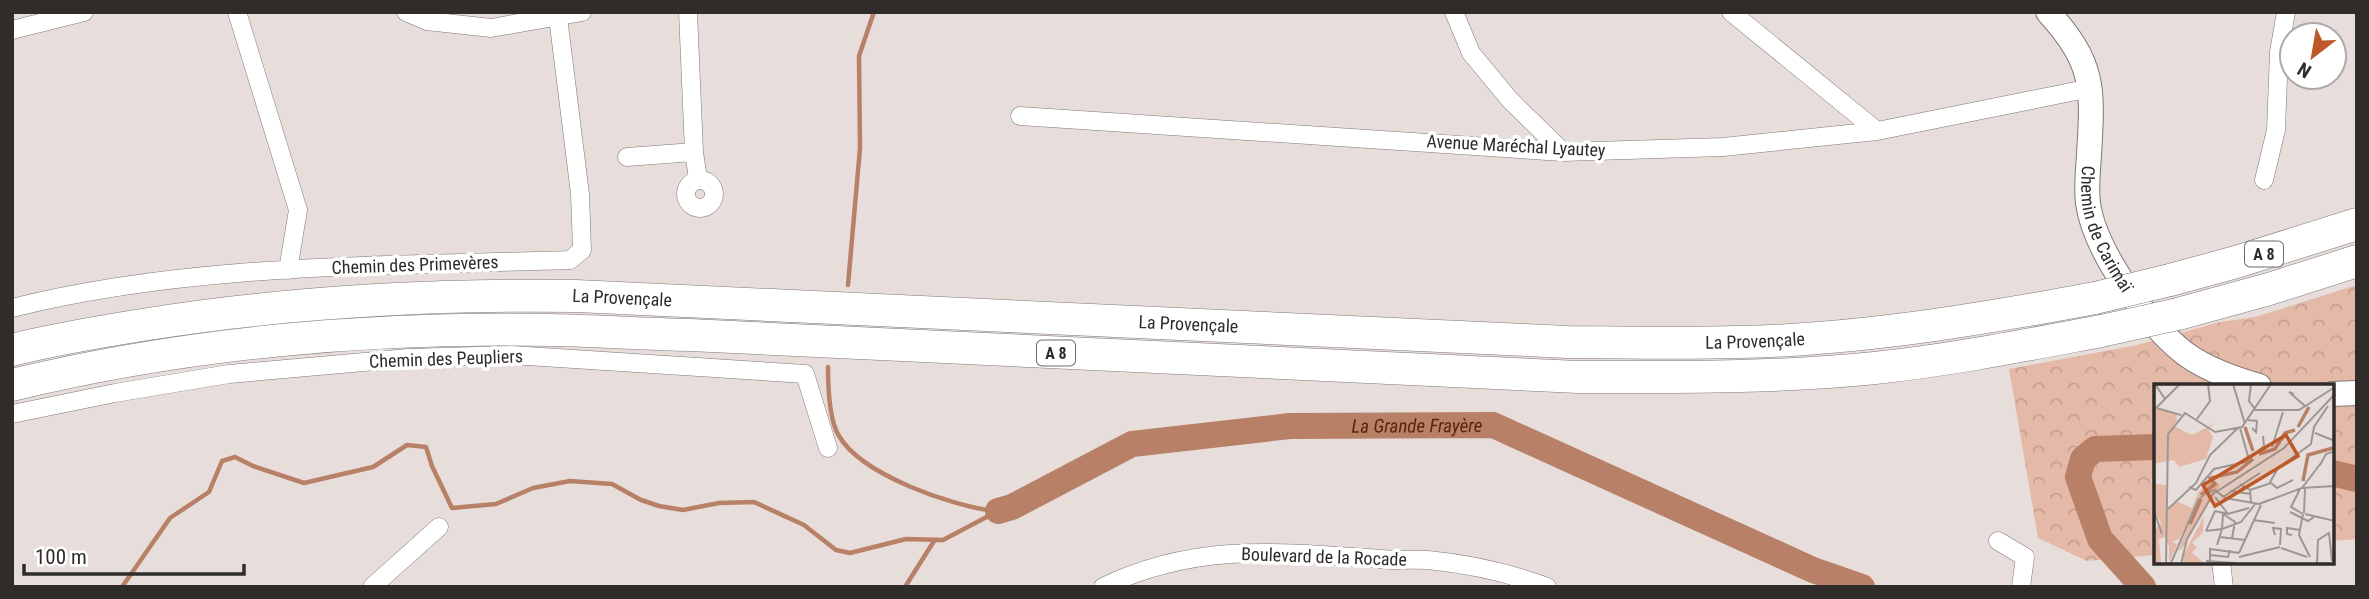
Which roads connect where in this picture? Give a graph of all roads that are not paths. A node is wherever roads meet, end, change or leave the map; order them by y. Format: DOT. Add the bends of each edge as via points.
graph roads {
  1 [pos="84,12"];
  2 [pos="237,12"];
  3 [pos="406,12"];
  4 [pos="582,12"];
  5 [pos="688,12"];
  6 [pos="1454,12"];
  7 [pos="1731,12"];
  8 [pos="2048,12"];
  9 [pos="2286,12"];
  10 [pos="558,17"];
  11 [pos="12,30"];
  12 [pos="2091,88"];
  13 [pos="1020,117"];
  14 [pos="1877,131"];
  15 [pos="694,152"];
  16 [pos="1563,152"];
  17 [pos="627,157"];
  18 [pos="698,179"];
  19 [pos="2264,180"];
  20 [pos="2357,225"];
  21 [pos="2357,261"];
  22 [pos="288,270"];
  23 [pos="12,308"];
  24 [pos="12,350"];
  25 [pos="2253,384"];
  26 [pos="12,385"];
  27 [pos="2357,393"];
  28 [pos="2334,394"];
  29 [pos="12,414"];
  30 [pos="828,448"];
  31 [pos="439,527"];
  32 [pos="1998,541"];
  33 [pos="2221,564"];
  34 [pos="372,587"];
  35 [pos="1103,587"];
  36 [pos="1547,587"];
  37 [pos="2021,587"];
  38 [pos="2224,587"];
  1 -- 11 [label="street"];
  2 -- 22 [label="street" via="298,210"];
  3 -- 10 [label="street" via="426,21 491,28"];
  4 -- 10 [label="street"];
  5 -- 15 [label="street"];
  6 -- 16 [label="street" via="1471,53"];
  7 -- 14 [label="street"];
  8 -- 12 [label="street, Chemin de Carimaï" via="2075,44"];
  9 -- 19 [label="street" via="2279,52 2276,130"];
  10 -- 22 [label="street, Chemin des Primevères" via="580,194 582,250 570,260"];
  12 -- 14 [label="street, Avenue Maréchal Lyautey"];
  12 -- 25 [label="street, Chemin de Carimaï" via="2088,205 2108,258 2140,306 2177,348 2221,373"];
  13 -- 16 [label="street, Avenue Maréchal Lyautey"];
  14 -- 16 [label="street, Avenue Maréchal Lyautey" via="1723,148"];
  15 -- 17 [label="street"];
  15 -- 18 [label="street"];
  20 -- 24 [label="highway, La Provençale / A 8, bridge" via="2095,298 1943,324 1772,341 1568,342 498,295 316,303 212,314"];
  21 -- 26 [label="highway, La Provençale / A 8, bridge" via="2269,289 2101,331 1875,368 1578,377 550,330 353,334 193,352"];
  22 -- 23 [label="street, Chemin des Primevères" via="149,283"];
  27 -- 28 [label="street"];
  29 -- 30 [label="street, Chemin des Peupliers" via="229,374 409,358 511,355 805,374"];
  31 -- 34 [label="street"];
  32 -- 37 [label="street" via="2025,557"];
  33 -- 38 [label="street"];
  35 -- 36 [label="street, Boulevard de la Rocade" via="1170,561 1282,552 1427,560"];
}
